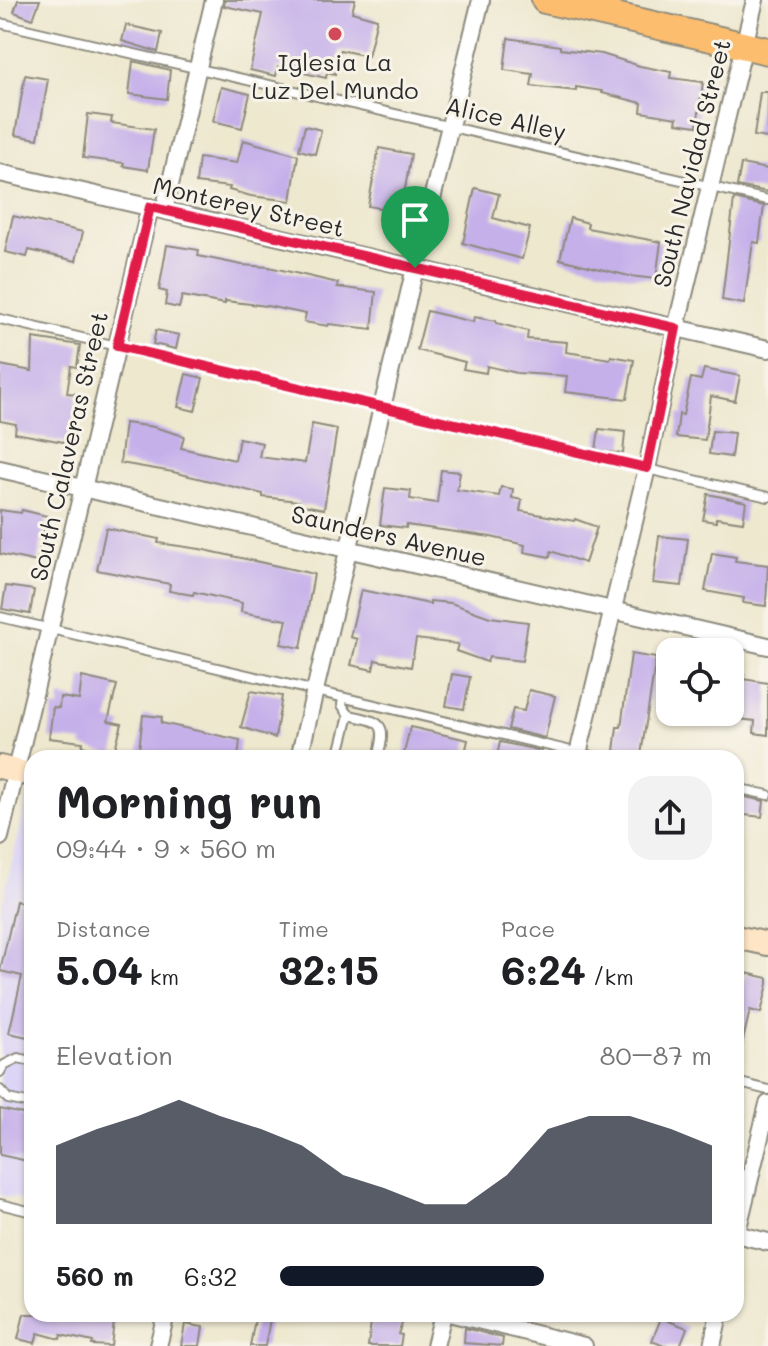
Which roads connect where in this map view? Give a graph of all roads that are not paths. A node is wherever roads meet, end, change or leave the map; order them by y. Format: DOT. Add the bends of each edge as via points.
graph roads {
  1 [pos="214,0"];
  2 [pos="481,0"];
  3 [pos="545,0"];
  4 [pos="755,0"];
  5 [pos="0,23"];
  6 [pos="756,49"];
  7 [pos="198,67"];
  8 [pos="450,126"];
  9 [pos="0,173"];
  10 [pos="710,185"];
  11 [pos="768,200"];
  12 [pos="157,209"];
  13 [pos="415,268"];
  14 [pos="0,319"];
  15 [pos="676,328"];
  16 [pos="117,346"];
  17 [pos="768,349"];
  18 [pos="381,409"];
  19 [pos="647,468"];
  20 [pos="0,469"];
  21 [pos="83,489"];
  22 [pos="768,497"];
  23 [pos="348,550"];
  24 [pos="612,611"];
  25 [pos="0,617"];
  26 [pos="49,629"];
  27 [pos="768,646"];
  28 [pos="314,692"];
  29 [pos="343,702"];
  30 [pos="349,715"];
  31 [pos="301,750"];
  32 [pos="340,750"];
  33 [pos="380,750"];
  34 [pos="552,750"];
  35 [pos="579,750"];
  36 [pos="16,771"];
  37 [pos="744,790"];
  38 [pos="768,795"];
  39 [pos="0,837"];
  40 [pos="744,939"];
  41 [pos="768,944"];
  42 [pos="24,1059"];
  43 [pos="0,1072"];
  44 [pos="744,1084"];
  45 [pos="0,1090"];
  46 [pos="768,1090"];
  47 [pos="24,1102"];
  48 [pos="768,1104"];
  49 [pos="744,1202"];
  50 [pos="0,1204"];
  51 [pos="24,1210"];
  52 [pos="744,1237"];
  53 [pos="768,1242"];
  54 [pos="164,1322"];
  55 [pos="441,1322"];
  56 [pos="486,1322"];
  57 [pos="717,1322"];
  58 [pos="158,1346"];
  59 [pos="435,1346"];
  60 [pos="584,1346"];
  61 [pos="712,1346"];
  1 -- 7 [label="street, South Calaveras Street"];
  2 -- 8 [label="street"];
  3 -- 6 [label="main road"];
  4 -- 6 [label="street, South Navidad Street"];
  5 -- 7 [label="lane, Alice Alley"];
  6 -- 10 [label="street, South Navidad Street"];
  7 -- 8 [label="lane, Alice Alley"];
  7 -- 12 [label="street, South Calaveras Street"];
  8 -- 10 [label="lane, Alice Alley"];
  8 -- 13 [label="street"];
  9 -- 12 [label="street, Monterey Street"];
  10 -- 11 [label="lane, Alice Alley"];
  10 -- 15 [label="street, South Navidad Street"];
  12 -- 13 [label="street, Monterey Street"];
  12 -- 16 [label="street, South Calaveras Street"];
  13 -- 15 [label="street, Monterey Street"];
  13 -- 18 [label="street"];
  14 -- 16 [label="lane"];
  15 -- 17 [label="street, Monterey Street"];
  15 -- 19 [label="street, South Navidad Street"];
  16 -- 18 [label="lane"];
  16 -- 21 [label="street, South Calaveras Street"];
  18 -- 19 [label="lane"];
  18 -- 23 [label="street"];
  19 -- 22 [label="lane"];
  19 -- 24 [label="street, South Navidad Street"];
  20 -- 21 [label="street, Saunders Avenue"];
  21 -- 23 [label="street, Saunders Avenue"];
  21 -- 26 [label="street, South Calaveras Street"];
  23 -- 24 [label="street, Saunders Avenue"];
  23 -- 28 [label="street"];
  24 -- 27 [label="street, Saunders Avenue"];
  24 -- 35 [label="street, South Navidad Street"];
  25 -- 26 [label="lane"];
  26 -- 28 [label="lane"];
  26 -- 36 [label="street, South Calaveras Street"];
  28 -- 29 [label="lane"];
  28 -- 31 [label="street"];
  29 -- 30 [label="lane"];
  29 -- 34 [label="lane"];
  30 -- 32 [label="lane"];
  30 -- 33 [label="lane" via="381,725"];
  36 -- 39 [label="street, South Calaveras Street"];
  37 -- 38 [label="lane"];
  40 -- 41 [label="street"];
  42 -- 43 [label="lane" via="4,1065"];
  44 -- 46 [label="lane"];
  45 -- 47 [label="lane" via="8,1099"];
  48 -- 49 [label="street"];
  50 -- 51 [label="lane"];
  52 -- 53 [label="street"];
  54 -- 58 [label="street"];
  55 -- 59 [label="street"];
  56 -- 60 [label="street"];
  57 -- 61 [label="street"];
}
